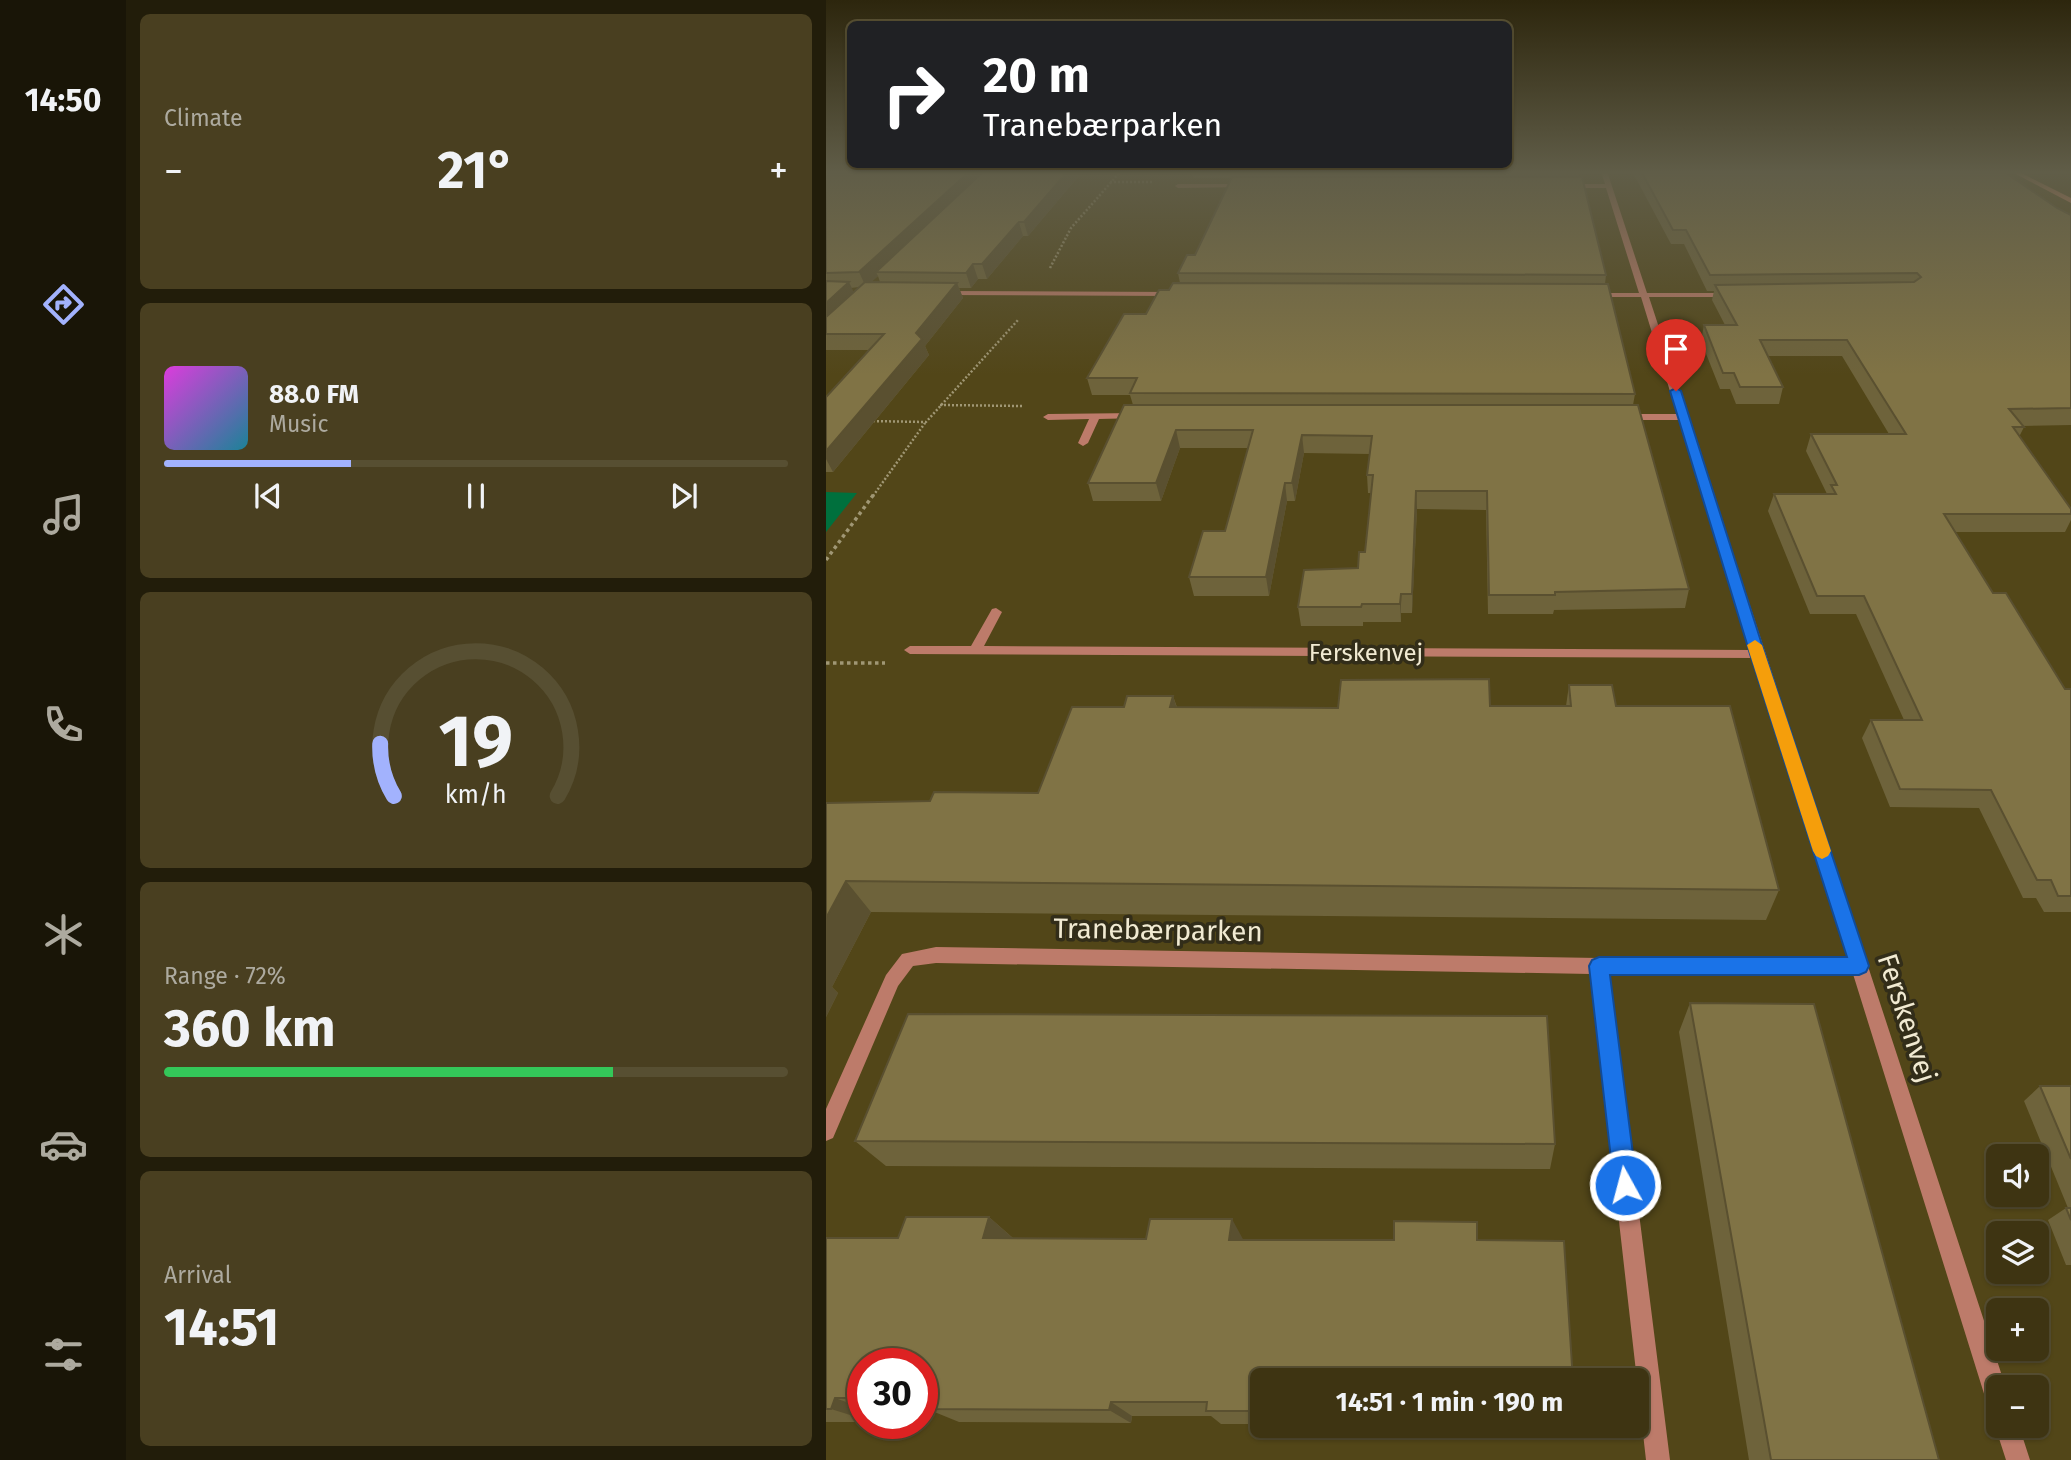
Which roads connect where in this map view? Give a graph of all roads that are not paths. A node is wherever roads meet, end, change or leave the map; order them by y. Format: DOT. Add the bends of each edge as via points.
graph roads {
  1 [pos="1626,239"];
  2 [pos="934,293"];
  3 [pos="1189,294"];
  4 [pos="1575,295"];
  5 [pos="1735,295"];
  6 [pos="1644,296"];
  7 [pos="1096,416"];
  8 [pos="1152,416"];
  9 [pos="1048,417"];
  10 [pos="1611,417"];
  11 [pos="1684,417"];
  12 [pos="1083,443"];
  13 [pos="996,612"];
  14 [pos="910,650"];
  15 [pos="975,650"];
  16 [pos="1758,654"];
  17 [pos="1599,966"];
  18 [pos="1859,966"];
  19 [pos="826,1131"];
  20 [pos="1990,1375"];
  21 [pos="2011,1438"];
  22 [pos="1658,1460"];
  23 [pos="2018,1460"];
  1 -- 6 [label="street, Ferskenvej"];
  2 -- 3 [label="street"];
  4 -- 6 [label="street"];
  5 -- 6 [label="street"];
  6 -- 11 [label="street, Ferskenvej"];
  7 -- 8 [label="street"];
  7 -- 9 [label="street"];
  7 -- 12 [label="street"];
  10 -- 11 [label="street"];
  11 -- 16 [label="street, Ferskenvej"];
  13 -- 15 [label="street"];
  14 -- 15 [label="street, Ferskenvej"];
  15 -- 16 [label="street, Ferskenvej"];
  16 -- 18 [label="street, Ferskenvej"];
  17 -- 18 [label="street, Tranebærparken"];
  17 -- 19 [label="street, Tranebærparken" via="936,955 908,959 892,981"];
  17 -- 22 [label="street"];
  18 -- 20 [label="street, Ferskenvej"];
  21 -- 23 [label="street"];
}
